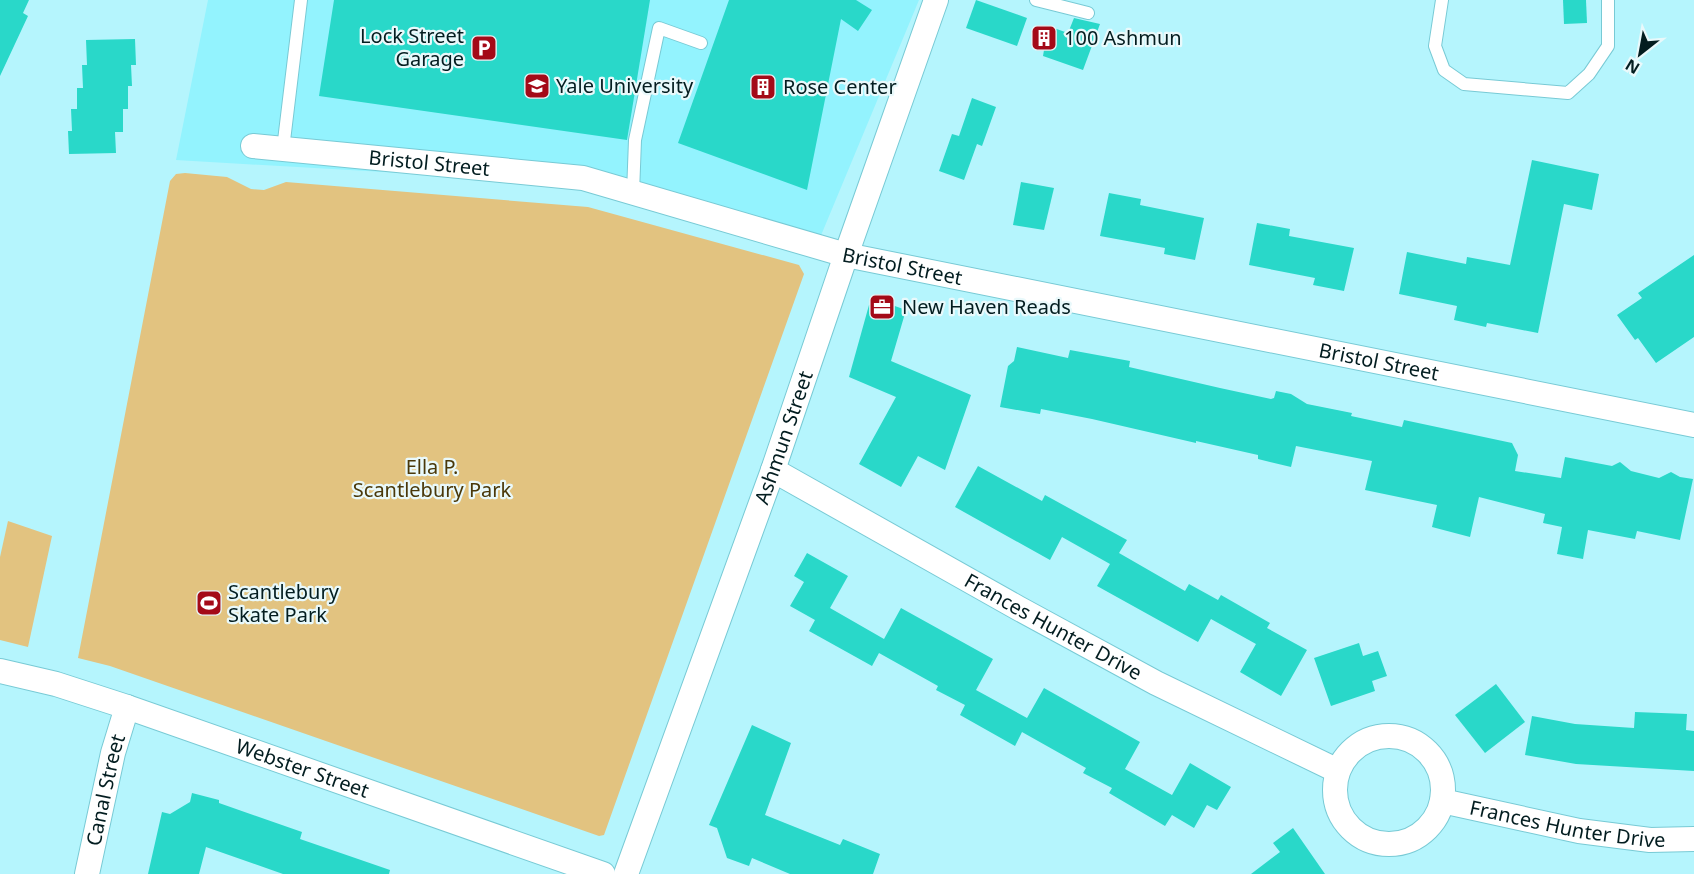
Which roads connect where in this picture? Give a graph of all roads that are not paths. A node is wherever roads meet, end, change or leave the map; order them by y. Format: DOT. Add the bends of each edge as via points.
graph roads {
  1 [pos="301,0"];
  2 [pos="936,0"];
  3 [pos="1036,0"];
  4 [pos="1442,0"];
  5 [pos="1608,0"];
  6 [pos="1088,13"];
  7 [pos="701,44"];
  8 [pos="253,146"];
  9 [pos="283,149"];
  10 [pos="633,193"];
  11 [pos="846,255"];
  12 [pos="1694,425"];
  13 [pos="773,470"];
  14 [pos="0,671"];
  15 [pos="127,707"];
  16 [pos="1338,771"];
  17 [pos="1442,801"];
  18 [pos="1694,839"];
  19 [pos="87,874"];
  20 [pos="603,874"];
  21 [pos="626,874"];
  1 -- 9 [label="lane"];
  2 -- 11 [label="street, Ashmun Street"];
  3 -- 6 [label="lane"];
  4 -- 5 [label="lane" via="1435,46 1444,70 1464,84 1568,93 1589,74 1608,46"];
  7 -- 10 [label="lane" via="659,28 635,140"];
  8 -- 9 [label="street, Bristol Street"];
  9 -- 10 [label="street, Bristol Street" via="583,178"];
  10 -- 11 [label="street, Bristol Street"];
  11 -- 12 [label="street, Bristol Street"];
  11 -- 13 [label="street, Ashmun Street"];
  13 -- 16 [label="street, Frances Hunter Drive" via="1156,683"];
  13 -- 21 [label="street, Ashmun Street"];
  14 -- 15 [label="street, Webster Street"];
  15 -- 19 [label="street, Canal Street"];
  15 -- 20 [label="street, Webster Street"];
  16 -- 17 [label="street, Frances Hunter Drive" via="1347,755 1362,742 1398,736 1426,749 1437,764 1443,782"];
  16 -- 17 [label="street, Frances Hunter Drive" via="1337,806 1360,836 1378,843 1406,842 1422,833 1436,819"];
  17 -- 18 [label="street, Frances Hunter Drive" via="1579,831 1650,840"];
}
